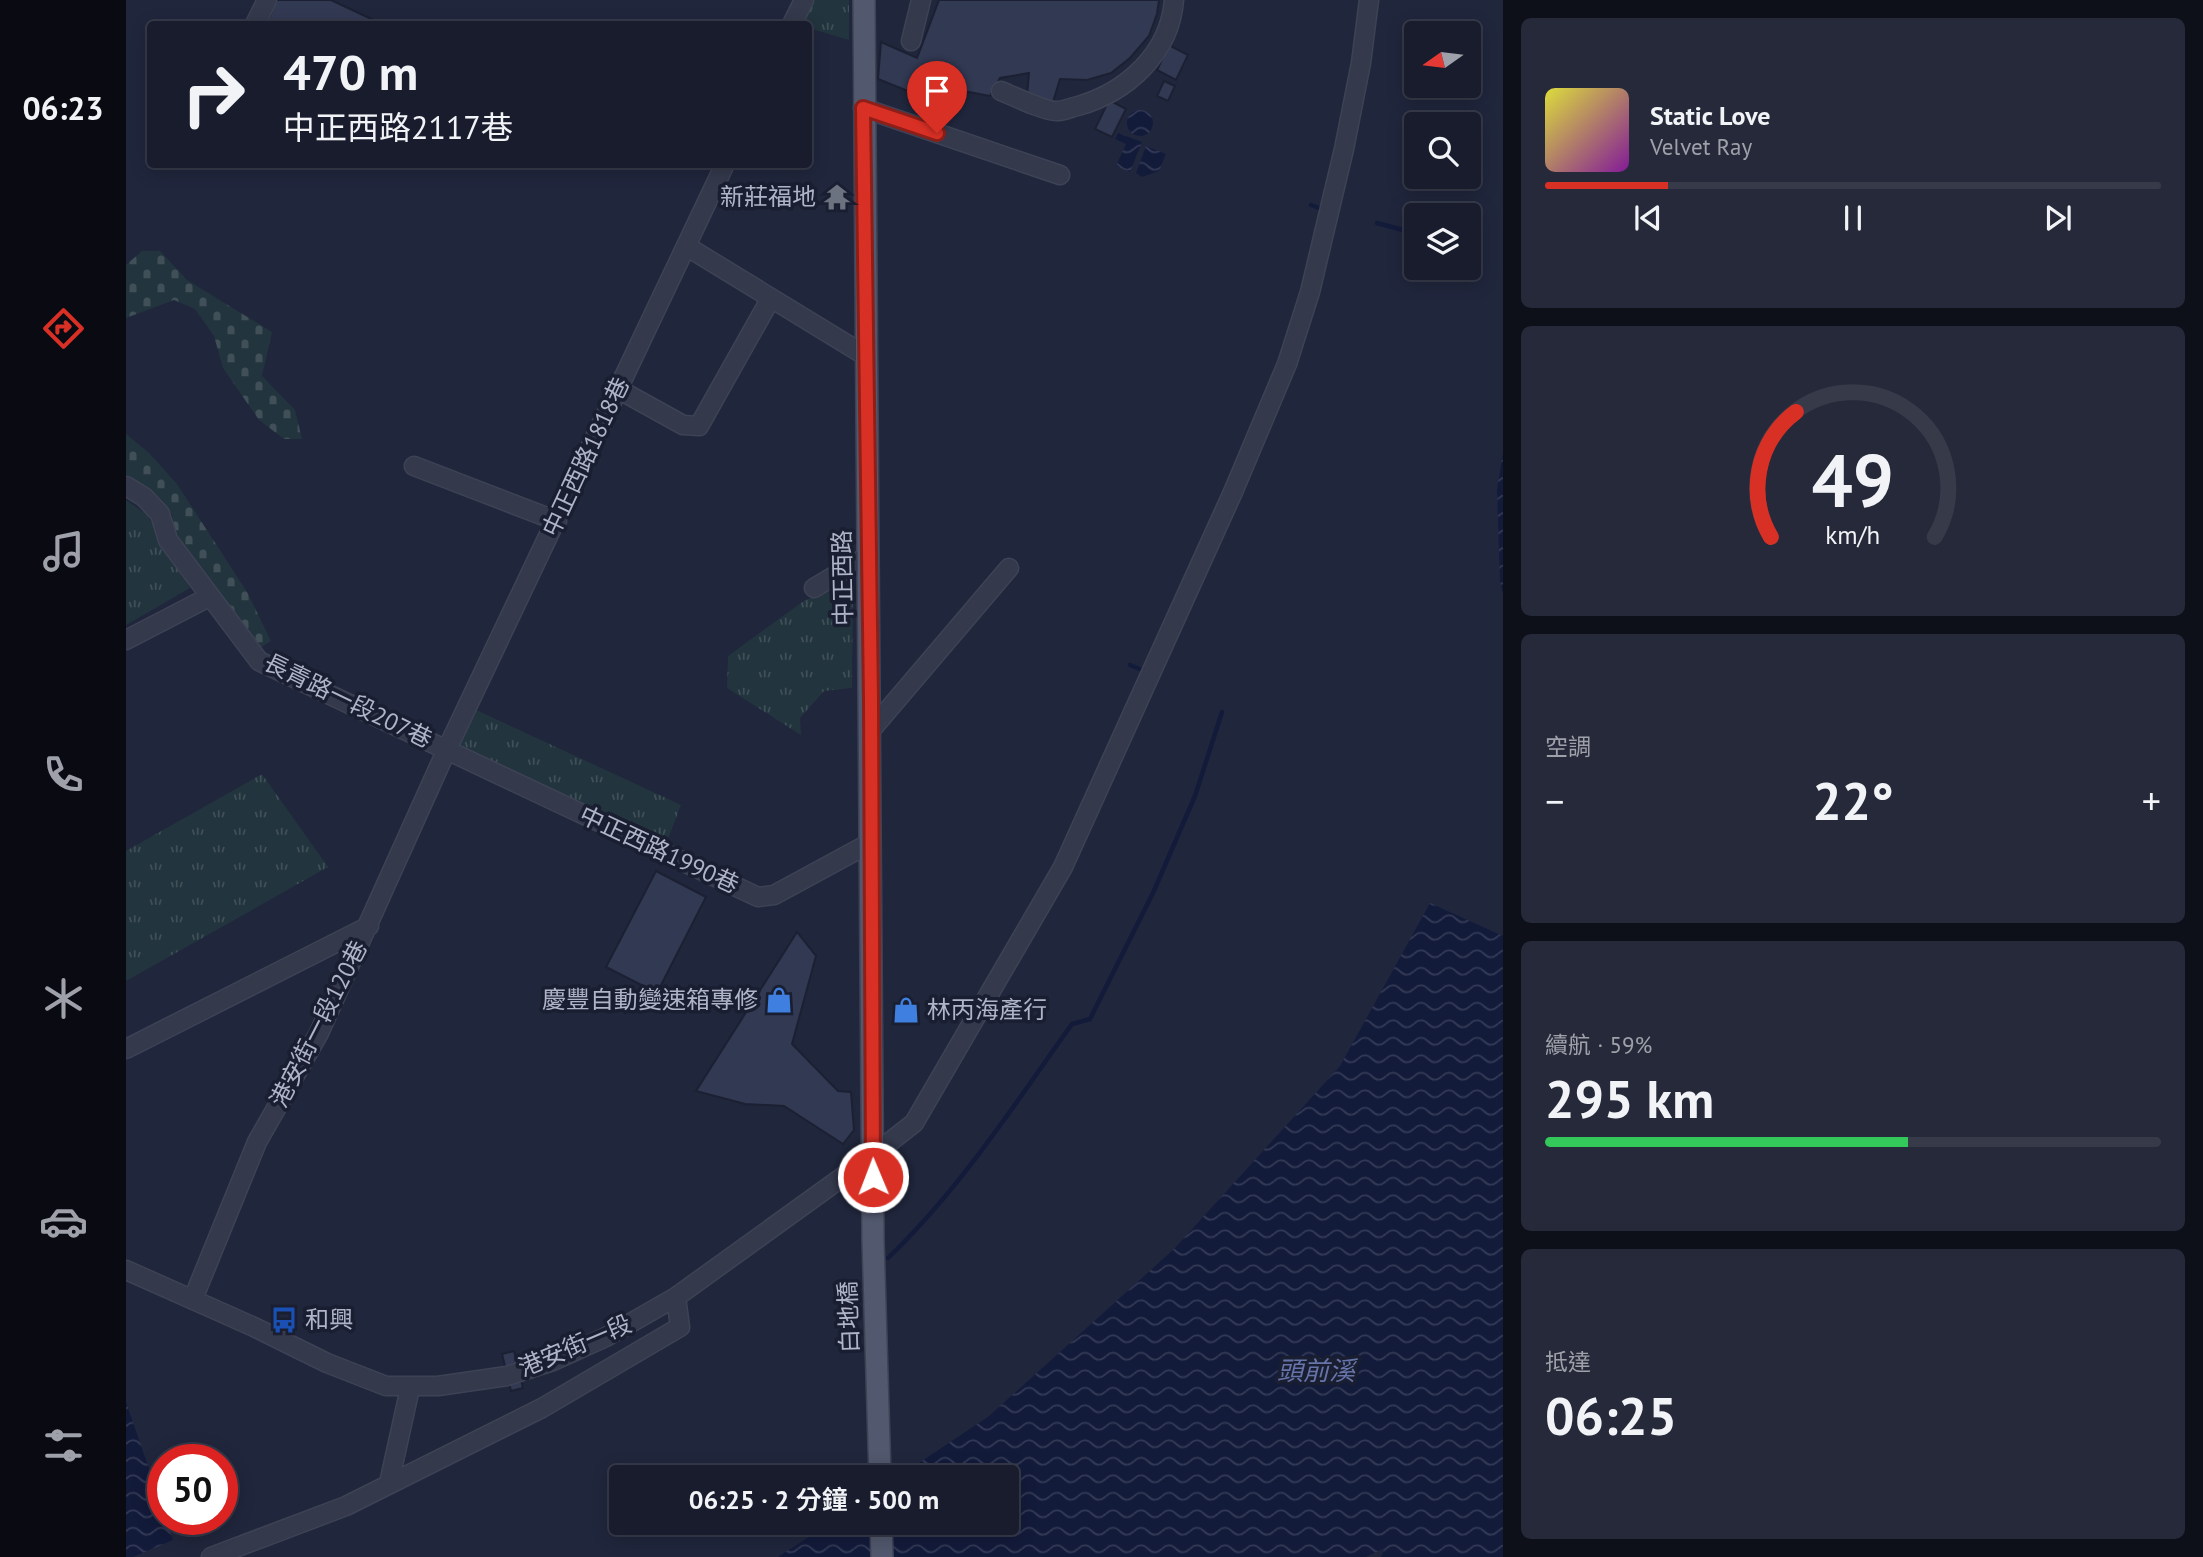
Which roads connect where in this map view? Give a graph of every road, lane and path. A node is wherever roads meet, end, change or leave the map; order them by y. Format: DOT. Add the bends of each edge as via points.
graph roads {
  1 [pos="267,0"];
  2 [pos="804,0"];
  3 [pos="864,0"];
  4 [pos="921,0"];
  5 [pos="1174,0"];
  6 [pos="1369,0"];
  7 [pos="256,21"];
  8 [pos="794,21"];
  9 [pos="911,41"];
  10 [pos="1001,91"];
  11 [pos="863,108"];
  12 [pos="723,168"];
  13 [pos="1060,175"];
  14 [pos="685,246"];
  15 [pos="771,298"];
  16 [pos="866,356"];
  17 [pos="618,389"];
  18 [pos="414,466"];
  19 [pos="126,485"];
  20 [pos="557,521"];
  21 [pos="868,556"];
  22 [pos="1009,568"];
  23 [pos="814,588"];
  24 [pos="209,597"];
  25 [pos="126,639"];
  26 [pos="871,730"];
  27 [pos="447,749"];
  28 [pos="870,843"];
  29 [pos="369,926"];
  30 [pos="126,1049"];
  31 [pos="873,1155"];
  32 [pos="126,1270"];
  33 [pos="676,1297"];
  34 [pos="193,1299"];
  35 [pos="410,1388"];
  36 [pos="880,1465"];
  37 [pos="390,1483"];
  38 [pos="881,1535"];
  39 [pos="211,1557"];
  40 [pos="882,1557"];
  1 -- 7 [label="street"];
  2 -- 8 [label="street"];
  3 -- 11 [label="main road, 中正西路"];
  4 -- 9 [label="street"];
  5 -- 10 [label="street" via="1162,42 1145,67 1106,96 1056,112"];
  6 -- 31 [label="street, 港安街一段" via="1344,149 1310,292 1287,364 1233,492 1063,867 914,1123"];
  11 -- 13 [label="street"];
  11 -- 16 [label="main road, 中正西路"];
  12 -- 14 [label="street, 中正西路1818巷"];
  14 -- 15 [label="street"];
  14 -- 17 [label="street, 中正西路1818巷"];
  15 -- 16 [label="street"];
  15 -- 17 [label="street" via="699,426 683,425"];
  16 -- 21 [label="main road, 中正西路"];
  17 -- 20 [label="street, 中正西路1818巷"];
  18 -- 20 [label="street"];
  19 -- 24 [label="street, 長青路一段207巷" via="160,514 167,540"];
  20 -- 27 [label="street, 中正西路1818巷"];
  21 -- 23 [label="street"];
  21 -- 26 [label="main road, 中正西路"];
  22 -- 26 [label="street"];
  24 -- 25 [label="street"];
  24 -- 27 [label="street, 長青路一段207巷" via="259,660"];
  26 -- 28 [label="main road, 中正西路"];
  27 -- 28 [label="street, 中正西路1990巷" via="758,897 774,895"];
  27 -- 29 [label="street, 港安街一段120巷"];
  28 -- 31 [label="main road, 中正西路"];
  29 -- 30 [label="street"];
  29 -- 34 [label="street, 港安街一段120巷" via="318,1034 257,1142"];
  31 -- 33 [label="street, 港安街一段"];
  31 -- 36 [label="main road, 白地橋"];
  32 -- 34 [label="street, 港安街一段"];
  33 -- 35 [label="street, 港安街一段" via="553,1361 507,1376"];
  33 -- 37 [label="street" via="680,1327 542,1408"];
  34 -- 35 [label="street, 港安街一段" via="327,1363 386,1386"];
  35 -- 37 [label="street"];
  37 -- 39 [label="street" via="346,1506"];
  38 -- 40 [label="main road"];
}
